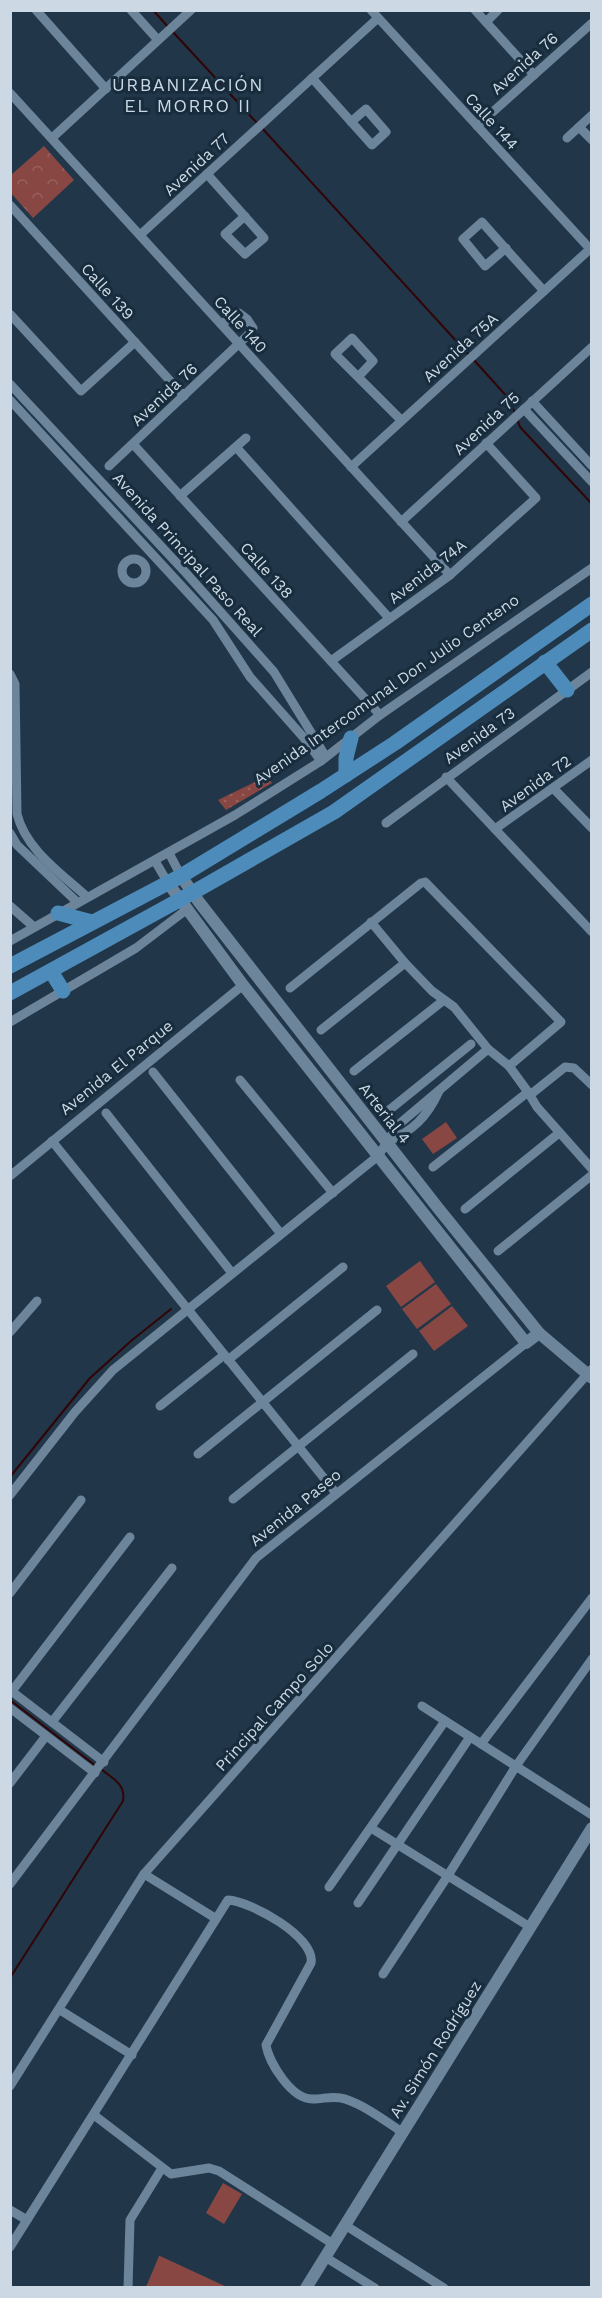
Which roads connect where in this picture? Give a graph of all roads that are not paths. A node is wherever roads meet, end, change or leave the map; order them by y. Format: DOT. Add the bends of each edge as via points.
graph roads {
  1 [pos="36,10"];
  2 [pos="131,10"];
  3 [pos="176,10"];
  4 [pos="191,10"];
  5 [pos="475,10"];
  6 [pos="498,10"];
  7 [pos="374,14"];
  8 [pos="179,21"];
  9 [pos="486,22"];
  10 [pos="590,28"];
  11 [pos="158,40"];
  12 [pos="534,75"];
  13 [pos="312,78"];
  14 [pos="106,89"];
  15 [pos="10,93"];
  16 [pos="591,115"];
  17 [pos="351,122"];
  18 [pos="477,126"];
  19 [pos="579,127"];
  20 [pos="52,138"];
  21 [pos="567,138"];
  22 [pos="591,140"];
  23 [pos="207,174"];
  24 [pos="12,211"];
  25 [pos="245,216"];
  26 [pos="140,235"];
  27 [pos="506,248"];
  28 [pos="591,250"];
  29 [pos="544,291"];
  30 [pos="10,314"];
  31 [pos="221,324"];
  32 [pos="135,342"];
  33 [pos="239,344"];
  34 [pos="588,350"];
  35 [pos="591,361"];
  36 [pos="358,377"];
  37 [pos="10,384"];
  38 [pos="184,396"];
  39 [pos="10,400"];
  40 [pos="532,401"];
  41 [pos="519,413"];
  42 [pos="401,420"];
  43 [pos="246,438"];
  44 [pos="486,443"];
  45 [pos="133,444"];
  46 [pos="236,447"];
  47 [pos="109,466"];
  48 [pos="591,466"];
  49 [pos="351,467"];
  50 [pos="591,482"];
  51 [pos="180,496"];
  52 [pos="401,522"];
  53 [pos="164,550"];
  54 [pos="156,557"];
  55 [pos="143,563"];
  56 [pos="591,568"];
  57 [pos="450,575"];
  58 [pos="591,604"];
  59 [pos="389,618"];
  60 [pos="591,630"];
  61 [pos="248,642"];
  62 [pos="234,653"];
  63 [pos="331,661"];
  64 [pos="546,662"];
  65 [pos="591,672"];
  66 [pos="11,677"];
  67 [pos="567,690"];
  68 [pos="380,715"];
  69 [pos="351,738"];
  70 [pos="323,759"];
  71 [pos="591,760"];
  72 [pos="346,775"];
  73 [pos="446,777"];
  74 [pos="554,788"];
  75 [pos="386,823"];
  76 [pos="591,828"];
  77 [pos="495,830"];
  78 [pos="10,833"];
  79 [pos="169,853"];
  80 [pos="155,861"];
  81 [pos="174,879"];
  82 [pos="87,897"];
  83 [pos="186,901"];
  84 [pos="77,902"];
  85 [pos="10,906"];
  86 [pos="58,913"];
  87 [pos="92,922"];
  88 [pos="371,922"];
  89 [pos="34,927"];
  90 [pos="591,933"];
  91 [pos="10,941"];
  92 [pos="405,963"];
  93 [pos="10,966"];
  94 [pos="51,971"];
  95 [pos="256,975"];
  96 [pos="243,985"];
  97 [pos="290,988"];
  98 [pos="63,991"];
  99 [pos="10,993"];
  100 [pos="444,1000"];
  101 [pos="10,1022"];
  102 [pos="321,1030"];
  103 [pos="471,1044"];
  104 [pos="488,1048"];
  105 [pos="445,1065"];
  106 [pos="509,1066"];
  107 [pos="354,1071"];
  108 [pos="153,1072"];
  109 [pos="454,1077"];
  110 [pos="240,1080"];
  111 [pos="591,1085"];
  112 [pos="529,1093"];
  113 [pos="388,1111"];
  114 [pos="106,1113"];
  115 [pos="559,1133"];
  116 [pos="52,1141"];
  117 [pos="387,1142"];
  118 [pos="378,1156"];
  119 [pos="433,1167"];
  120 [pos="591,1169"];
  121 [pos="10,1176"];
  122 [pos="591,1176"];
  123 [pos="333,1193"];
  124 [pos="465,1209"];
  125 [pos="281,1234"];
  126 [pos="498,1251"];
  127 [pos="343,1267"];
  128 [pos="232,1273"];
  129 [pos="37,1301"];
  130 [pos="188,1309"];
  131 [pos="377,1310"];
  132 [pos="10,1332"];
  133 [pos="539,1333"];
  134 [pos="526,1343"];
  135 [pos="413,1354"];
  136 [pos="226,1357"];
  137 [pos="590,1374"];
  138 [pos="262,1402"];
  139 [pos="160,1406"];
  140 [pos="298,1446"];
  141 [pos="198,1454"];
  142 [pos="336,1493"];
  143 [pos="10,1495"];
  144 [pos="233,1499"];
  145 [pos="81,1500"];
  146 [pos="129,1537"];
  147 [pos="172,1568"];
  148 [pos="10,1593"];
  149 [pos="591,1598"];
  150 [pos="591,1659"];
  151 [pos="11,1691"];
  152 [pos="422,1706"];
  153 [pos="10,1708"];
  154 [pos="445,1721"];
  155 [pos="52,1722"];
  156 [pos="46,1736"];
  157 [pos="470,1737"];
  158 [pos="481,1744"];
  159 [pos="516,1766"];
  160 [pos="100,1767"];
  161 [pos="10,1783"];
  162 [pos="591,1815"];
  163 [pos="370,1827"];
  164 [pos="591,1828"];
  165 [pos="397,1844"];
  166 [pos="144,1874"];
  167 [pos="447,1877"];
  168 [pos="10,1884"];
  169 [pos="329,1887"];
  170 [pos="358,1903"];
  171 [pos="215,1918"];
  172 [pos="530,1927"];
  173 [pos="383,1974"];
  174 [pos="60,2010"];
  175 [pos="132,2055"];
  176 [pos="10,2086"];
  177 [pos="94,2115"];
  178 [pos="402,2132"];
  179 [pos="162,2168"];
  180 [pos="10,2210"];
  181 [pos="27,2220"];
  182 [pos="345,2225"];
  183 [pos="333,2244"];
  184 [pos="10,2247"];
  185 [pos="325,2257"];
  186 [pos="128,2288"];
  187 [pos="306,2288"];
  188 [pos="375,2288"];
  189 [pos="444,2288"];
  1 -- 14 [label="street"];
  2 -- 11 [label="street"];
  3 -- 8 [label="street"];
  4 -- 8 [label="street"];
  5 -- 9 [label="street"];
  6 -- 9 [label="street"];
  7 -- 13 [label="street, Avenida 77"];
  7 -- 18 [label="street, Calle 144"];
  8 -- 11 [label="street"];
  9 -- 12 [label="street"];
  10 -- 12 [label="street, Avenida 76"];
  11 -- 14 [label="street"];
  12 -- 18 [label="street, Avenida 76"];
  13 -- 17 [label="street"];
  13 -- 23 [label="street, Avenida 77"];
  14 -- 20 [label="street"];
  15 -- 20 [label="street, Calle 140"];
  16 -- 19 [label="street"];
  18 -- 28 [label="street, Calle 144"];
  19 -- 21 [label="street"];
  19 -- 22 [label="street"];
  20 -- 26 [label="street, Calle 140"];
  23 -- 25 [label="street"];
  23 -- 26 [label="street, Avenida 77"];
  24 -- 32 [label="street, Calle 139"];
  26 -- 31 [label="street, Calle 140"];
  27 -- 27 [label="street" via="482,222 463,239 485,266"];
  27 -- 29 [label="street"];
  28 -- 29 [label="street, Avenida 75A"];
  29 -- 42 [label="street, Avenida 75A"];
  30 -- 32 [label="street" via="81,391"];
  31 -- 33 [label="street, Calle 140"];
  31 -- 33 [label="street" via="238,313 247,318 253,328"];
  32 -- 38 [label="street, Calle 139"];
  33 -- 38 [label="street, Avenida 76"];
  33 -- 49 [label="street, Calle 140"];
  34 -- 35 [label="street"];
  34 -- 40 [label="street, Avenida 75"];
  36 -- 42 [label="street"];
  37 -- 53 [label="street, Avenida Principal Paso Real"];
  38 -- 45 [label="street, Avenida 76"];
  39 -- 54 [label="street, Avenida Principal Paso Real"];
  40 -- 41 [label="street, Avenida 75"];
  40 -- 48 [label="street"];
  41 -- 44 [label="street, Avenida 75"];
  41 -- 50 [label="street"];
  42 -- 49 [label="street, Avenida 75A"];
  43 -- 46 [label="street"];
  44 -- 52 [label="street, Avenida 75"];
  44 -- 57 [label="street, Avenida 74A" via="536,498"];
  45 -- 47 [label="street, Avenida 76"];
  45 -- 51 [label="street, Calle 138"];
  46 -- 51 [label="street"];
  46 -- 59 [label="street"];
  49 -- 52 [label="street, Calle 140"];
  51 -- 63 [label="street, Calle 138"];
  52 -- 57 [label="street, Calle 140"];
  53 -- 54 [label="street"];
  53 -- 61 [label="street, Avenida Principal Paso Real"];
  54 -- 55 [label="street"];
  54 -- 62 [label="street, Avenida Principal Paso Real" via="213,620"];
  56 -- 68 [label="street, Avenida Intercomunal Don Julio Centeno"];
  57 -- 59 [label="street, Avenida 74A"];
  58 -- 72 [label="main road"];
  59 -- 63 [label="street, Avenida 74A"];
  60 -- 64 [label="main road"];
  61 -- 62 [label="street"];
  61 -- 70 [label="street, Avenida Principal Paso Real" via="274,672"];
  62 -- 70 [label="street, Avenida Principal Paso Real" via="250,677"];
  63 -- 68 [label="street, Calle 138"];
  64 -- 67 [label="main road"];
  64 -- 83 [label="main road" via="334,812"];
  65 -- 67 [label="street, Avenida 73"];
  66 -- 82 [label="street" via="15,684 20,826 31,846"];
  67 -- 73 [label="street, Avenida 73"];
  68 -- 69 [label="street, Avenida Intercomunal Don Julio Centeno"];
  69 -- 70 [label="street, Avenida Intercomunal Don Julio Centeno"];
  69 -- 72 [label="main road"];
  70 -- 79 [label="street, Avenida Intercomunal Don Julio Centeno"];
  71 -- 74 [label="street, Avenida 72"];
  72 -- 81 [label="main road"];
  73 -- 75 [label="street, Avenida 73"];
  73 -- 77 [label="street"];
  74 -- 76 [label="street"];
  74 -- 77 [label="street, Avenida 72"];
  77 -- 90 [label="street"];
  78 -- 84 [label="street" via="17,845"];
  79 -- 80 [label="street, Avenida Intercomunal Don Julio Centeno"];
  79 -- 81 [label="street, Arterial 4"];
  80 -- 81 [label="street, Arterial 4"];
  80 -- 82 [label="street, Avenida Intercomunal Don Julio Centeno"];
  81 -- 83 [label="street, Arterial 4"];
  81 -- 87 [label="main road"];
  82 -- 84 [label="street, Avenida Intercomunal Don Julio Centeno"];
  83 -- 94 [label="main road"];
  83 -- 95 [label="street, Arterial 4"];
  83 -- 96 [label="street, Arterial 4"];
  83 -- 98 [label="street" via="136,948"];
  84 -- 86 [label="street, Avenida Intercomunal Don Julio Centeno"];
  85 -- 89 [label="street"];
  86 -- 87 [label="main road"];
  86 -- 89 [label="street, Avenida Intercomunal Don Julio Centeno"];
  87 -- 93 [label="main road"];
  88 -- 92 [label="street"];
  88 -- 97 [label="street"];
  88 -- 106 [label="street" via="425,882 560,1021"];
  89 -- 91 [label="street, Avenida Intercomunal Don Julio Centeno"];
  92 -- 100 [label="street"];
  92 -- 102 [label="street"];
  94 -- 98 [label="main road"];
  94 -- 99 [label="main road"];
  95 -- 96 [label="street"];
  95 -- 117 [label="street, Arterial 4"];
  96 -- 116 [label="street, Avenida El Parque"];
  96 -- 118 [label="street, Arterial 4"];
  98 -- 101 [label="street"];
  100 -- 104 [label="street"];
  100 -- 107 [label="street"];
  103 -- 105 [label="street"];
  104 -- 106 [label="street"];
  104 -- 109 [label="street"];
  105 -- 109 [label="street"];
  105 -- 113 [label="street"];
  106 -- 112 [label="street"];
  108 -- 125 [label="street"];
  109 -- 117 [label="street" via="439,1090 424,1116 405,1135"];
  110 -- 123 [label="street"];
  111 -- 112 [label="street" via="574,1068 565,1067"];
  112 -- 115 [label="street"];
  112 -- 119 [label="street"];
  114 -- 128 [label="street"];
  115 -- 120 [label="street"];
  115 -- 124 [label="street"];
  116 -- 121 [label="street, Avenida El Parque"];
  116 -- 130 [label="street"];
  117 -- 118 [label="street"];
  117 -- 133 [label="street, Arterial 4"];
  118 -- 123 [label="street"];
  118 -- 134 [label="street, Arterial 4"];
  122 -- 126 [label="street"];
  123 -- 125 [label="street"];
  125 -- 128 [label="street"];
  127 -- 136 [label="street"];
  128 -- 130 [label="street"];
  129 -- 132 [label="street"];
  130 -- 136 [label="street"];
  130 -- 143 [label="street" via="95,1388"];
  131 -- 138 [label="street"];
  133 -- 134 [label="street"];
  133 -- 137 [label="street, Arterial 4"];
  134 -- 142 [label="street, Avenida Paseo"];
  135 -- 140 [label="street"];
  136 -- 138 [label="street"];
  136 -- 139 [label="street"];
  137 -- 166 [label="street, Principal Campo Solo"];
  138 -- 140 [label="street"];
  138 -- 141 [label="street"];
  140 -- 142 [label="street"];
  140 -- 144 [label="street"];
  142 -- 160 [label="street, Avenida Paseo" via="256,1558"];
  145 -- 148 [label="street"];
  146 -- 151 [label="street"];
  147 -- 155 [label="street"];
  149 -- 158 [label="street"];
  150 -- 159 [label="street"];
  151 -- 155 [label="street"];
  152 -- 154 [label="street"];
  153 -- 156 [label="street"];
  154 -- 157 [label="street"];
  154 -- 163 [label="street"];
  155 -- 160 [label="street"];
  156 -- 160 [label="street"];
  156 -- 161 [label="street"];
  157 -- 158 [label="street"];
  157 -- 165 [label="street"];
  158 -- 159 [label="street"];
  159 -- 162 [label="street"];
  159 -- 167 [label="street"];
  160 -- 168 [label="street, Avenida Paseo"];
  163 -- 165 [label="street"];
  163 -- 169 [label="street"];
  164 -- 172 [label="street, Av. Simón Rodríguez"];
  165 -- 167 [label="street"];
  165 -- 170 [label="street"];
  166 -- 171 [label="street"];
  166 -- 174 [label="street, Principal Campo Solo"];
  167 -- 172 [label="street"];
  167 -- 173 [label="street"];
  171 -- 175 [label="street"];
  171 -- 178 [label="street" via="228,1900 255,1907 292,1933 312,1956 266,2045 287,2084 305,2098 344,2098"];
  172 -- 178 [label="street, Av. Simón Rodríguez"];
  174 -- 175 [label="street"];
  174 -- 176 [label="street, Principal Campo Solo"];
  175 -- 177 [label="street"];
  177 -- 179 [label="street"];
  177 -- 181 [label="street"];
  178 -- 182 [label="street, Av. Simón Rodríguez"];
  179 -- 183 [label="street" via="171,2174 209,2168 219,2171"];
  179 -- 186 [label="street" via="130,2220"];
  180 -- 181 [label="street"];
  181 -- 184 [label="street"];
  182 -- 183 [label="street, Av. Simón Rodríguez"];
  182 -- 189 [label="street"];
  183 -- 185 [label="street, Av. Simón Rodríguez"];
  185 -- 187 [label="street, Av. Simón Rodríguez"];
  185 -- 188 [label="street"];
}
